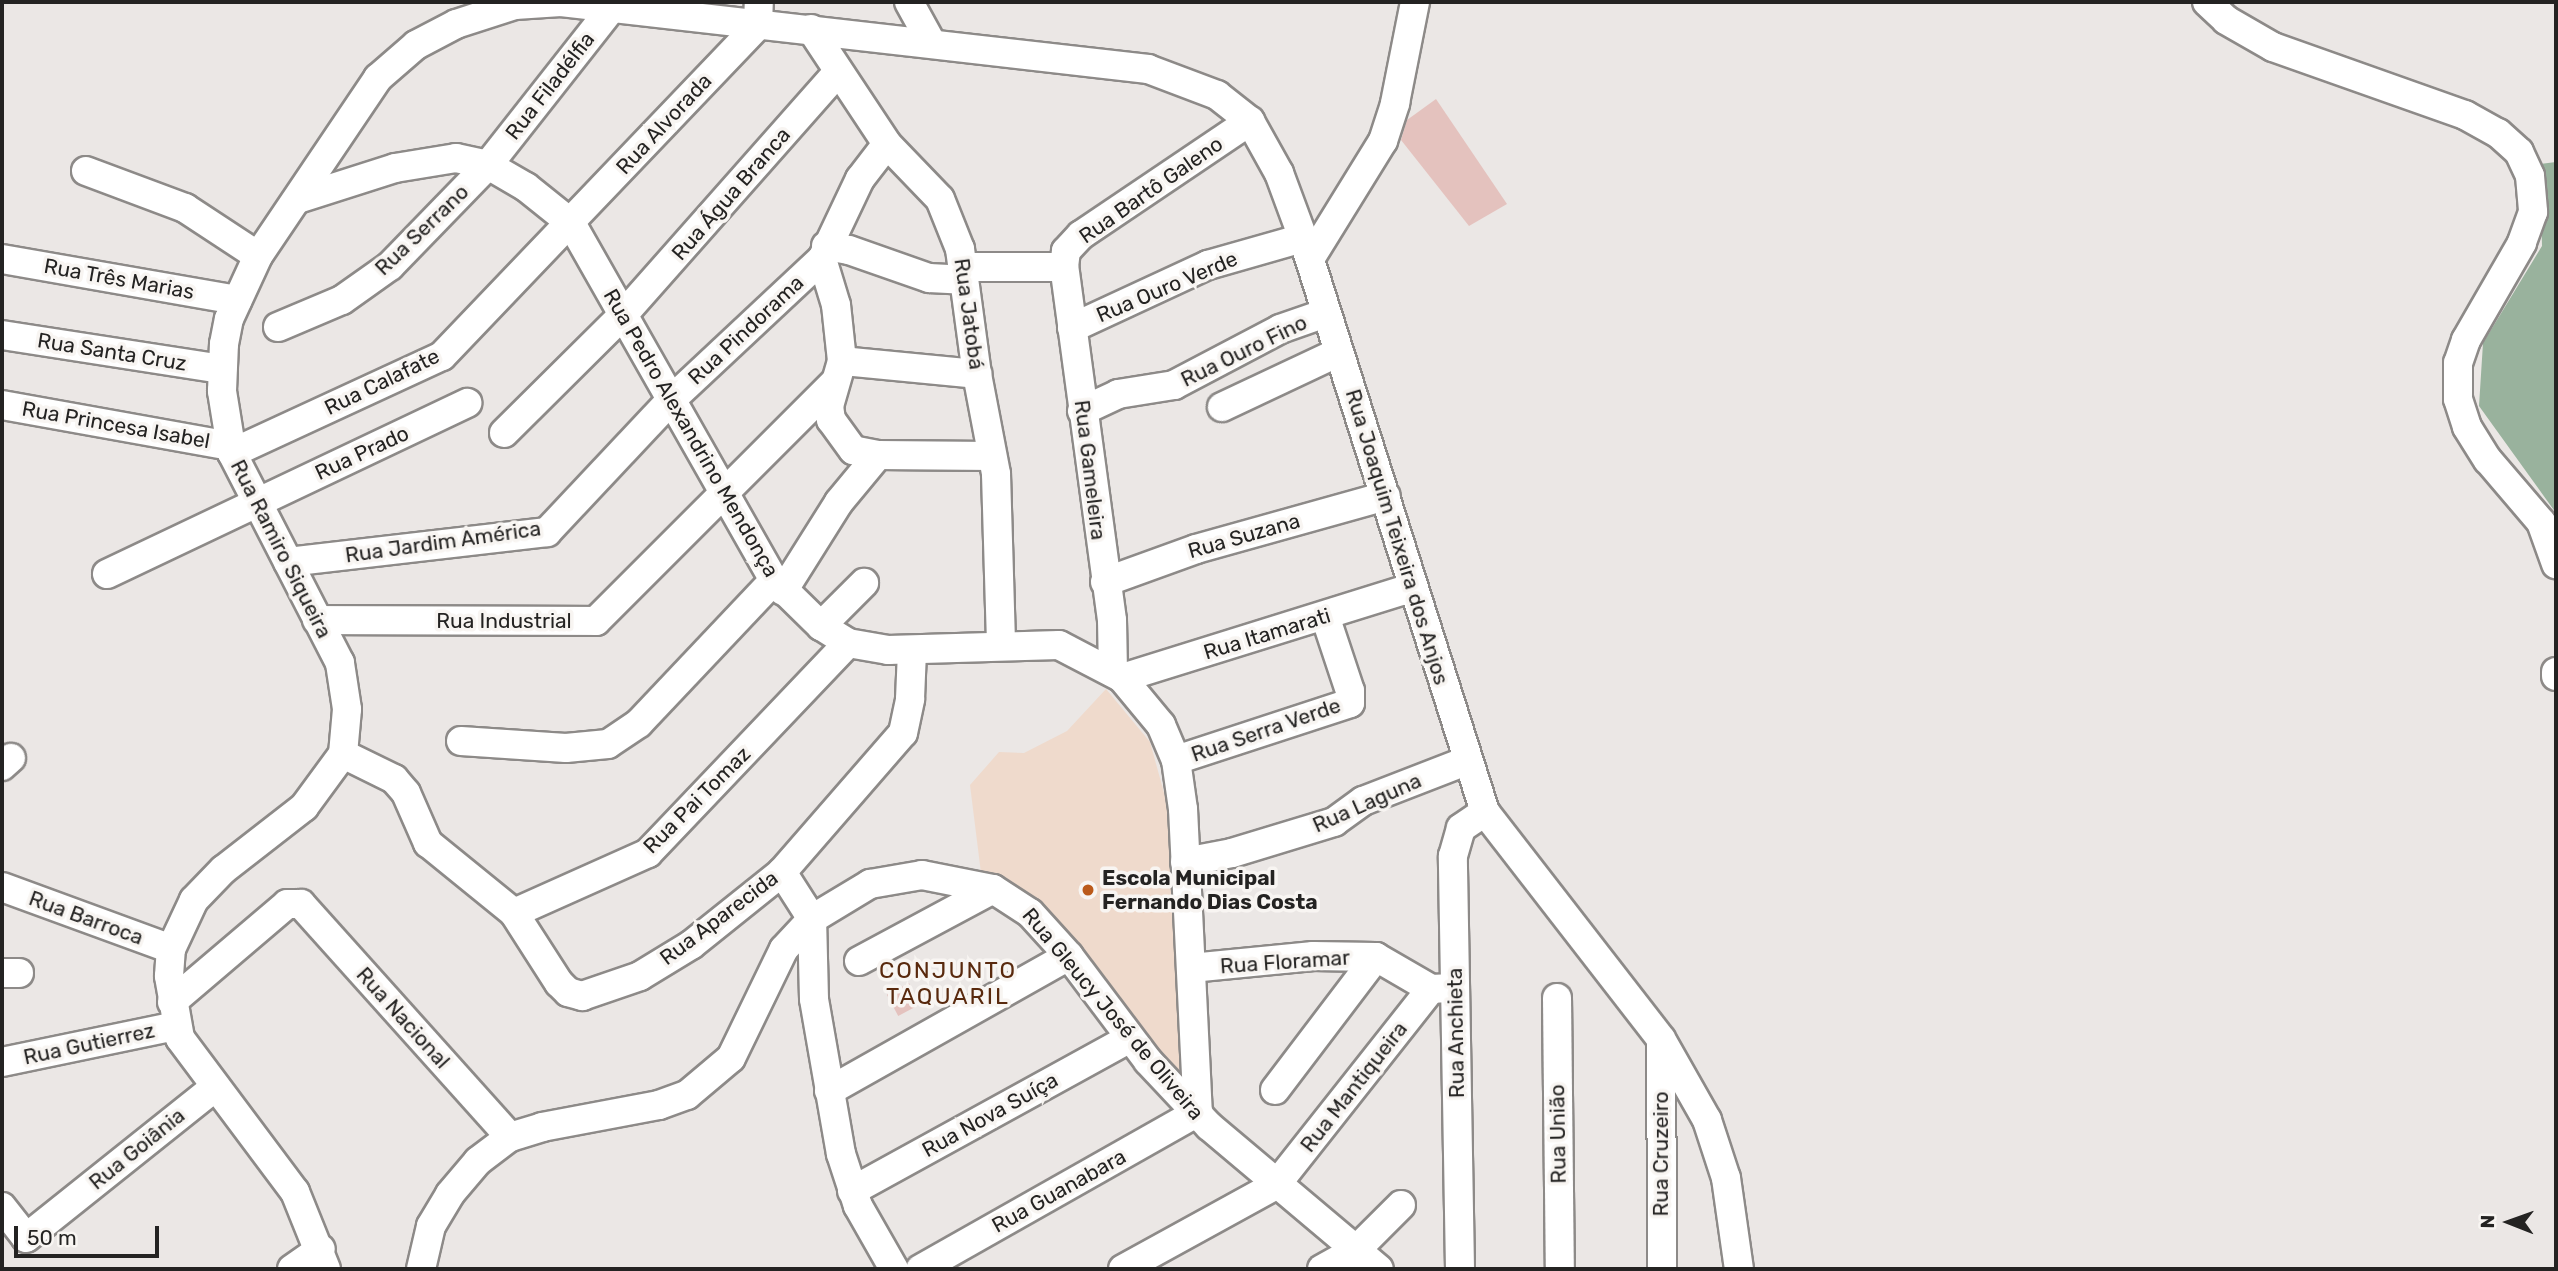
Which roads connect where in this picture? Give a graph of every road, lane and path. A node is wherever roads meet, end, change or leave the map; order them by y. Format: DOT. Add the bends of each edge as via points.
graph roads {
  1 [pos="561,2"];
  2 [pos="909,2"];
  3 [pos="1415,2"];
  4 [pos="2207,2"];
  5 [pos="612,6"];
  6 [pos="654,7"];
  7 [pos="449,13"];
  8 [pos="758,13"];
  9 [pos="811,30"];
  10 [pos="931,42"];
  11 [pos="838,72"];
  12 [pos="1250,121"];
  13 [pos="887,144"];
  14 [pos="488,166"];
  15 [pos="86,171"];
  16 [pos="298,199"];
  17 [pos="571,223"];
  18 [pos="1306,248"];
  19 [pos="824,252"];
  20 [pos="258,256"];
  21 [pos="2,259"];
  22 [pos="1064,267"];
  23 [pos="963,274"];
  24 [pos="237,300"];
  25 [pos="1326,313"];
  26 [pos="623,315"];
  27 [pos="278,327"];
  28 [pos="1072,328"];
  29 [pos="2,335"];
  30 [pos="1339,352"];
  31 [pos="222,369"];
  32 [pos="839,371"];
  33 [pos="976,374"];
  34 [pos="670,401"];
  35 [pos="467,403"];
  36 [pos="2,405"];
  37 [pos="1222,408"];
  38 [pos="1082,411"];
  39 [pos="504,432"];
  40 [pos="231,449"];
  41 [pos="878,455"];
  42 [pos="992,456"];
  43 [pos="723,495"];
  44 [pos="1386,496"];
  45 [pos="258,502"];
  46 [pos="288,562"];
  47 [pos="2556,564"];
  48 [pos="107,574"];
  49 [pos="1105,582"];
  50 [pos="863,583"];
  51 [pos="778,585"];
  52 [pos="1411,587"];
  53 [pos="1325,616"];
  54 [pos="317,620"];
  55 [pos="821,626"];
  56 [pos="848,643"];
  57 [pos="1001,645"];
  58 [pos="912,652"];
  59 [pos="1118,675"];
  60 [pos="461,741"];
  61 [pos="343,754"];
  62 [pos="1176,760"];
  63 [pos="1466,761"];
  64 [pos="1485,812"];
  65 [pos="1185,862"];
  66 [pos="782,872"];
  67 [pos="2,887"];
  68 [pos="993,889"];
  69 [pos="514,913"];
  70 [pos="812,919"];
  71 [pos="171,949"];
  72 [pos="1069,956"];
  73 [pos="1376,957"];
  74 [pos="859,961"];
  75 [pos="1191,968"];
  76 [pos="1443,988"];
  77 [pos="1557,998"];
  78 [pos="174,1014"];
  79 [pos="1129,1039"];
  80 [pos="1661,1039"];
  81 [pos="2,1062"];
  82 [pos="215,1087"];
  83 [pos="1275,1090"];
  84 [pos="829,1091"];
  85 [pos="1198,1112"];
  86 [pos="510,1137"];
  87 [pos="1276,1185"];
  88 [pos="852,1191"];
  89 [pos="1401,1205"];
  90 [pos="2,1207"];
  91 [pos="1355,1251"];
  92 [pos="324,1259"];
  93 [pos="292,1269"];
  94 [pos="421,1269"];
  95 [pos="894,1269"];
  96 [pos="920,1269"];
  97 [pos="1123,1269"];
  98 [pos="1322,1269"];
  99 [pos="1379,1269"];
  100 [pos="1460,1269"];
  101 [pos="1560,1269"];
  102 [pos="1662,1269"];
  103 [pos="1738,1269"];
  1 -- 5 [label="street, Rua Ramiro Siqueira"];
  1 -- 7 [label="street, Rua Ramiro Siqueira"];
  2 -- 10 [label="street"];
  3 -- 18 [label="street" via="1383,141"];
  4 -- 47 [label="street" via="2225,20 2273,47 2465,115 2498,133 2519,152 2530,176 2533,212 2522,243 2466,340 2458,363 2458,398 2467,427 2488,460 2541,522"];
  5 -- 6 [label="street, Rua Ramiro Siqueira"];
  5 -- 14 [label="street, Rua Filadélfia"];
  6 -- 8 [label="street, Rua Ramiro Siqueira"];
  7 -- 16 [label="street, Rua Ramiro Siqueira" via="378,78"];
  8 -- 9 [label="street, Rua Ramiro Siqueira"];
  8 -- 17 [label="street, Rua Alvorada"];
  9 -- 10 [label="street, Rua Ramiro Siqueira"];
  9 -- 11 [label="street, Rua Jatobá"];
  10 -- 12 [label="street, Rua Joaquim Teixeira dos Anjos" via="1148,69 1217,95"];
  11 -- 13 [label="street, Rua Jatobá"];
  11 -- 26 [label="street, Rua Água Branca"];
  12 -- 18 [label="street, Rua Joaquim Teixeira dos Anjos" via="1279,173"];
  12 -- 22 [label="street, Rua Bartô Galeno" via="1081,235 1066,251"];
  13 -- 19 [label="street" via="860,179"];
  13 -- 23 [label="street, Rua Jatobá" via="950,215"];
  14 -- 16 [label="street, Rua Pedro Alexandrino Mendonça" via="456,158 429,160"];
  14 -- 17 [label="street, Rua Pedro Alexandrino Mendonça" via="526,187"];
  14 -- 27 [label="street, Rua Serrano" via="390,266 342,300"];
  15 -- 20 [label="street" via="185,208"];
  16 -- 20 [label="street, Rua Ramiro Siqueira"];
  17 -- 26 [label="street, Rua Pedro Alexandrino Mendonça"];
  17 -- 40 [label="street, Rua Calafate" via="442,356"];
  18 -- 25 [label="street, Rua Joaquim Teixeira dos Anjos"];
  18 -- 28 [label="street, Rua Ouro Verde" via="1208,265"];
  19 -- 23 [label="street" via="849,250 929,278"];
  19 -- 32 [label="street" via="836,305"];
  19 -- 34 [label="street, Rua Pindorama"];
  20 -- 24 [label="street, Rua Ramiro Siqueira"];
  21 -- 24 [label="street, Rua Três Marias"];
  22 -- 23 [label="street"];
  22 -- 28 [label="street, Rua Gameleira"];
  23 -- 33 [label="street, Rua Jatobá"];
  24 -- 31 [label="street, Rua Ramiro Siqueira"];
  25 -- 30 [label="street, Rua Joaquim Teixeira dos Anjos"];
  25 -- 38 [label="street, Rua Ouro Fino" via="1280,328 1174,385 1118,394"];
  26 -- 34 [label="street, Rua Pedro Alexandrino Mendonça"];
  26 -- 39 [label="street"];
  28 -- 38 [label="street, Rua Gameleira"];
  29 -- 31 [label="street, Rua Santa Cruz"];
  30 -- 37 [label="street"];
  30 -- 44 [label="street, Rua Joaquim Teixeira dos Anjos"];
  31 -- 40 [label="street, Rua Ramiro Siqueira"];
  32 -- 33 [label="street"];
  32 -- 41 [label="street" via="829,406 842,440 853,450"];
  32 -- 43 [label="street, Rua Industrial"];
  33 -- 42 [label="street, Rua Jatobá"];
  34 -- 43 [label="street, Rua Pedro Alexandrino Mendonça"];
  34 -- 46 [label="street, Rua Jardim América" via="547,533"];
  35 -- 45 [label="street, Rua Prado"];
  36 -- 40 [label="street, Rua Princesa Isabel"];
  38 -- 49 [label="street, Rua Gameleira"];
  40 -- 45 [label="street, Rua Ramiro Siqueira"];
  41 -- 42 [label="street"];
  41 -- 51 [label="street"];
  42 -- 57 [label="street, Rua Jatobá"];
  43 -- 51 [label="street, Rua Pedro Alexandrino Mendonça"];
  43 -- 54 [label="street, Rua Industrial" via="596,621"];
  44 -- 49 [label="street, Rua Suzana" via="1196,549"];
  44 -- 52 [label="street, Rua Joaquim Teixeira dos Anjos"];
  45 -- 46 [label="street, Rua Ramiro Siqueira"];
  45 -- 48 [label="street, Rua Prado"];
  46 -- 54 [label="street, Rua Ramiro Siqueira"];
  49 -- 59 [label="street, Rua Gameleira"];
  50 -- 55 [label="street"];
  51 -- 55 [label="street, Rua Pedro Alexandrino Mendonça"];
  51 -- 60 [label="street" via="639,723 608,744 566,748"];
  52 -- 53 [label="street, Rua Itamarati"];
  52 -- 63 [label="street, Rua Joaquim Teixeira dos Anjos"];
  53 -- 59 [label="street, Rua Itamarati"];
  53 -- 62 [label="street, Rua Serra Verde" via="1350,703"];
  54 -- 61 [label="street, Rua Ramiro Siqueira" via="340,663 347,709"];
  55 -- 56 [label="street, Rua Pedro Alexandrino Mendonça"];
  56 -- 58 [label="street, Rua Pedro Alexandrino Mendonça"];
  56 -- 69 [label="street, Rua Pai Tomaz" via="648,853"];
  57 -- 58 [label="street, Rua Pedro Alexandrino Mendonça"];
  57 -- 59 [label="street, Rua Pedro Alexandrino Mendonça" via="1059,645"];
  58 -- 66 [label="street, Rua Aparecida" via="903,733"];
  59 -- 62 [label="street, Rua Pedro Alexandrino Mendonça" via="1161,725"];
  61 -- 69 [label="street, Rua Aparecida" via="394,779 407,793 429,843"];
  61 -- 71 [label="street" via="304,807 223,870 194,901"];
  62 -- 65 [label="street, Rua Pedro Alexandrino Mendonça"];
  63 -- 64 [label="street, Rua Joaquim Teixeira dos Anjos"];
  63 -- 65 [label="street, Rua Laguna" via="1363,801 1334,822"];
  64 -- 76 [label="street, Rua Anchieta" via="1467,821 1455,842"];
  64 -- 80 [label="street, Rua Joaquim Teixeira dos Anjos"];
  65 -- 75 [label="street, Rua Pedro Alexandrino Mendonça"];
  66 -- 69 [label="street, Rua Aparecida" via="691,945 640,976 582,996 559,984"];
  66 -- 70 [label="street"];
  67 -- 71 [label="street, Rua Barroca"];
  68 -- 70 [label="street, Rua Gleucy José de Oliveira" via="945,877 892,877 845,896"];
  68 -- 72 [label="street, Rua Gleucy José de Oliveira" via="1030,913"];
  68 -- 74 [label="street"];
  70 -- 84 [label="street" via="814,999"];
  70 -- 86 [label="street, Rua Gleucy José de Oliveira" via="784,949 731,1058 708,1080 660,1105"];
  71 -- 78 [label="street"];
  72 -- 79 [label="street, Rua Gleucy José de Oliveira"];
  72 -- 84 [label="street"];
  73 -- 75 [label="street, Rua Floramar" via="1313,956"];
  73 -- 76 [label="street, Rua Floramar"];
  73 -- 83 [label="street"];
  75 -- 85 [label="street, Rua Pedro Alexandrino Mendonça"];
  76 -- 87 [label="street, Rua Mantiqueira"];
  76 -- 100 [label="street, Rua Anchieta"];
  77 -- 101 [label="street, Rua União"];
  78 -- 81 [label="street, Rua Gutierrez"];
  78 -- 82 [label="street" via="187,1051"];
  78 -- 86 [label="street, Rua Nacional" via="287,904 295,903 306,909"];
  79 -- 85 [label="street, Rua Gleucy José de Oliveira"];
  79 -- 88 [label="street, Rua Nova Suíça"];
  80 -- 102 [label="street, Rua Cruzeiro"];
  80 -- 103 [label="street, Rua Joaquim Teixeira dos Anjos" via="1718,1148 1737,1238"];
  82 -- 90 [label="street, Rua Goiânia" via="26,1238"];
  82 -- 92 [label="street" via="295,1192"];
  84 -- 88 [label="street"];
  85 -- 87 [label="street, Rua Gleucy José de Oliveira"];
  85 -- 96 [label="street, Rua Guanabara"];
  86 -- 94 [label="street, Rua Gleucy José de Oliveira" via="478,1161 450,1194 432,1226"];
  87 -- 91 [label="street, Rua Gleucy José de Oliveira"];
  87 -- 97 [label="street"];
  88 -- 95 [label="street"];
  89 -- 91 [label="street"];
  91 -- 98 [label="street"];
  91 -- 99 [label="street, Rua Gleucy José de Oliveira"];
  92 -- 93 [label="street"];
}
